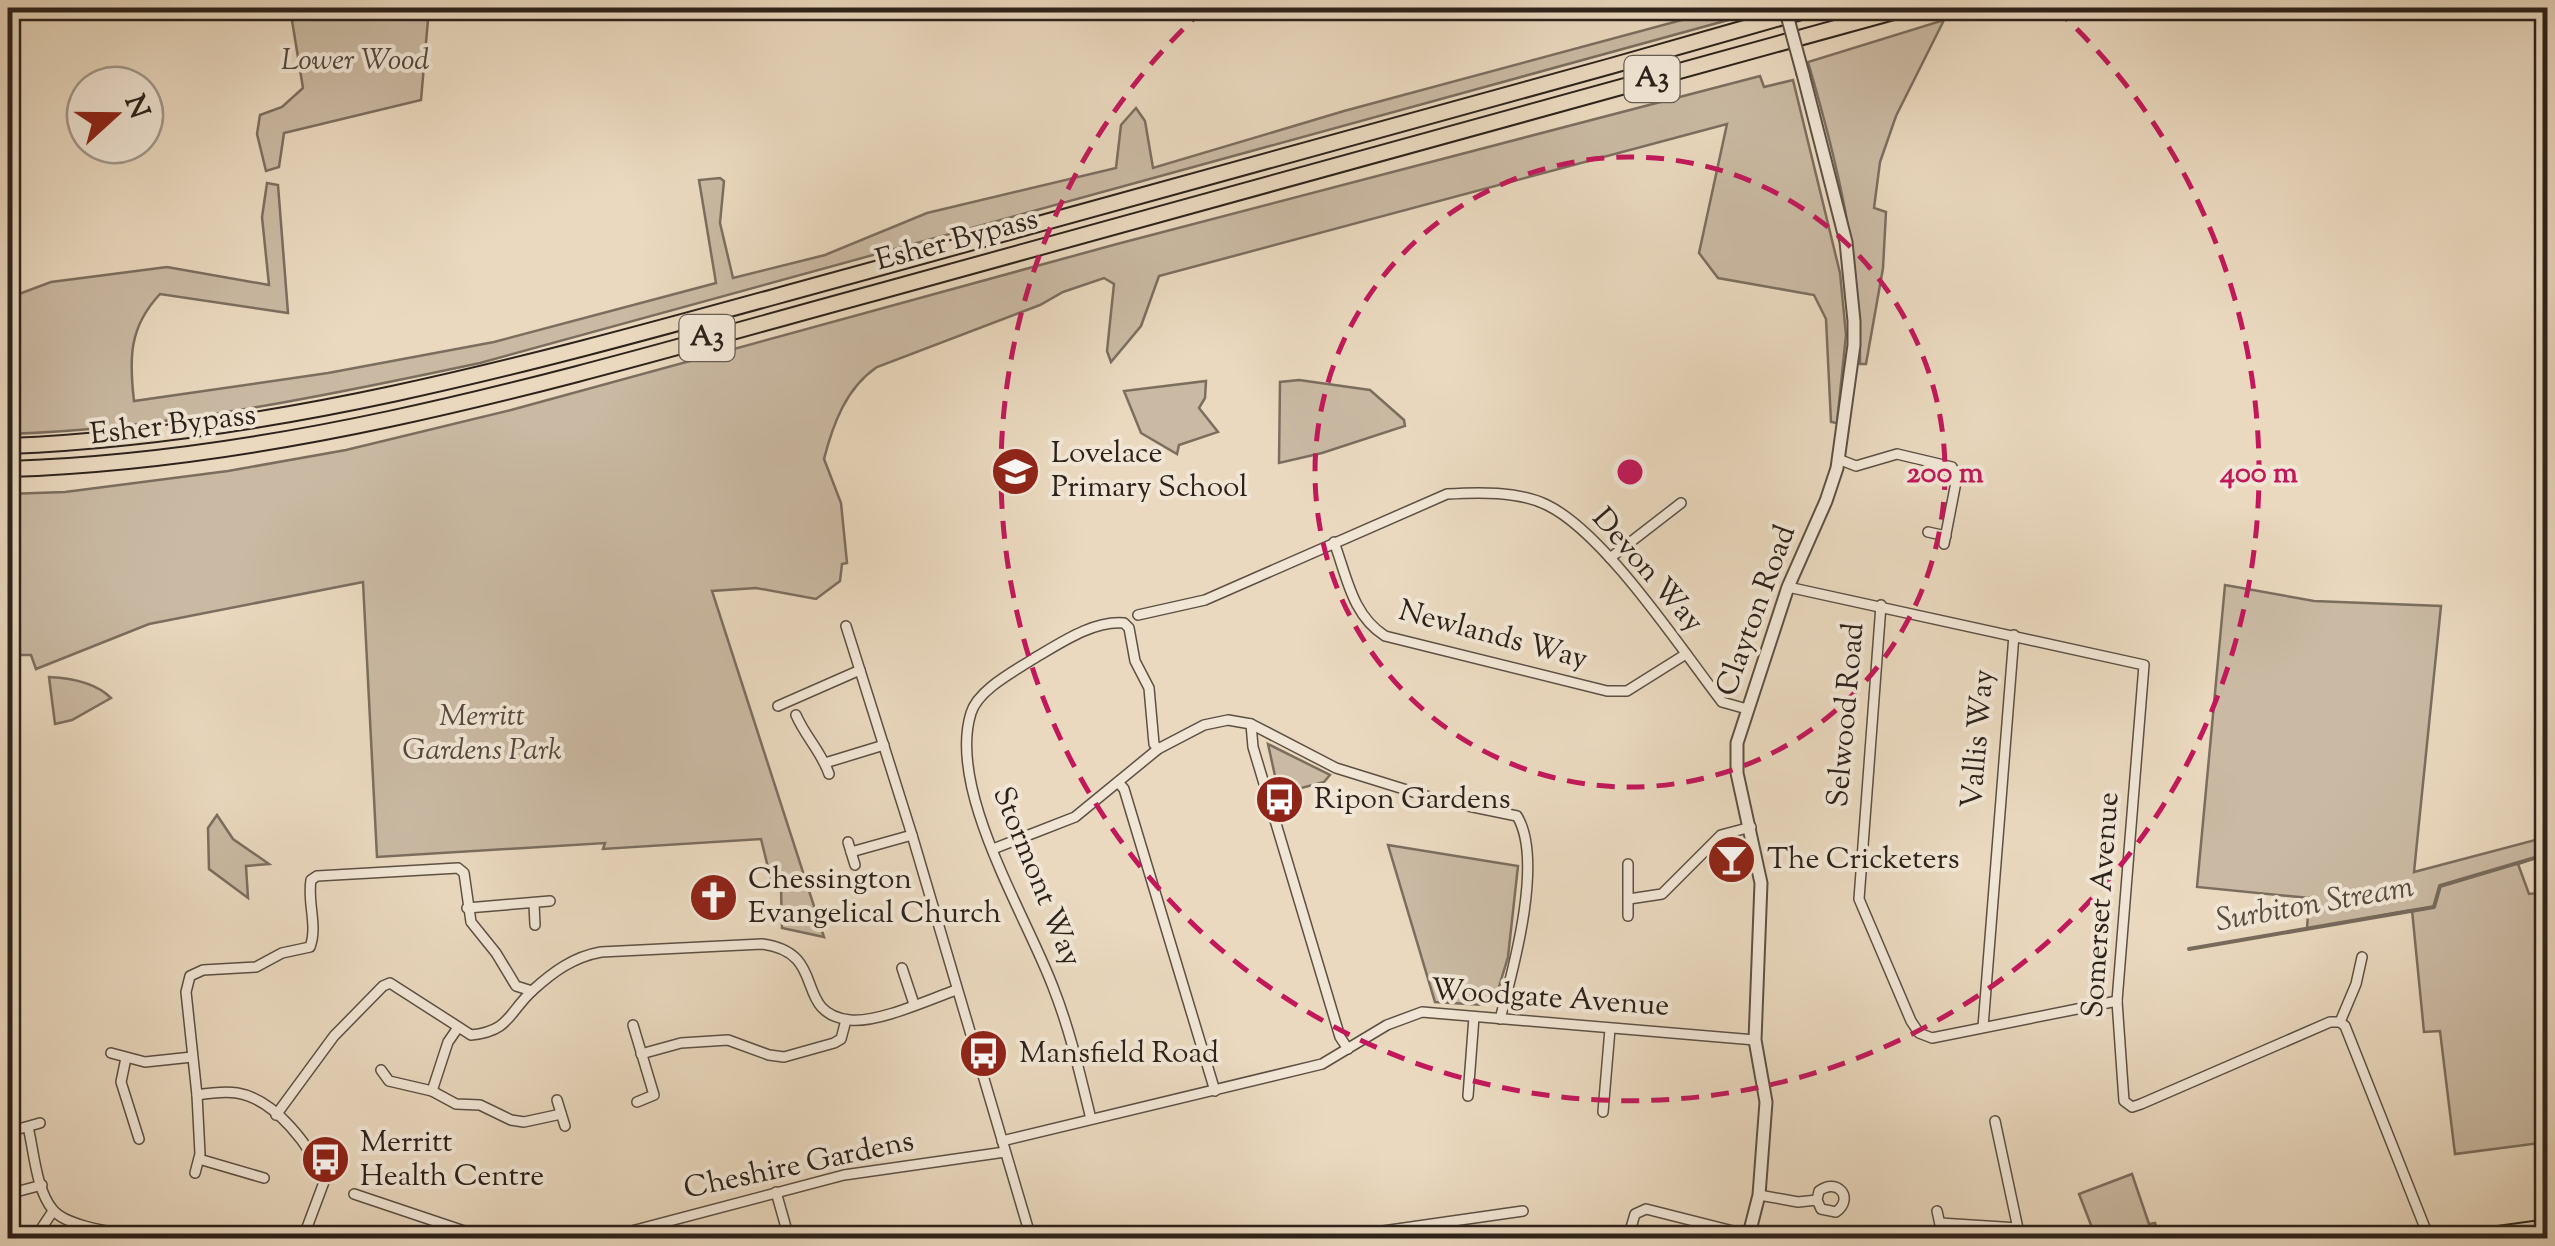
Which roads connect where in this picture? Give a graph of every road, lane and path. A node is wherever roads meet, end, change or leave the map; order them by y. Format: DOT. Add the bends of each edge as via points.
graph roads {
  1 [pos="1784,8"];
  2 [pos="1815,8"];
  3 [pos="1908,8"];
  4 [pos="8,446"];
  5 [pos="1838,459"];
  6 [pos="8,470"];
  7 [pos="1681,503"];
  8 [pos="1928,532"];
  9 [pos="1334,542"];
  10 [pos="1610,558"];
  11 [pos="1788,586"];
  12 [pos="1881,605"];
  13 [pos="1138,616"];
  14 [pos="846,626"];
  15 [pos="2014,634"];
  16 [pos="1686,654"];
  17 [pos="860,670"];
  18 [pos="792,686"];
  19 [pos="797,698"];
  20 [pos="778,706"];
  21 [pos="1747,709"];
  22 [pos="796,716"];
  23 [pos="1251,724"];
  24 [pos="884,745"];
  25 [pos="1158,749"];
  26 [pos="826,763"];
  27 [pos="829,774"];
  28 [pos="1118,782"];
  29 [pos="1751,827"];
  30 [pos="912,834"];
  31 [pos="993,849"];
  32 [pos="855,864"];
  33 [pos="1628,864"];
  34 [pos="1629,899"];
  35 [pos="550,901"];
  36 [pos="534,904"];
  37 [pos="467,908"];
  38 [pos="1628,916"];
  39 [pos="536,925"];
  40 [pos="2362,957"];
  41 [pos="902,968"];
  42 [pos="956,990"];
  43 [pos="532,991"];
  44 [pos="2117,1000"];
  45 [pos="914,1004"];
  46 [pos="1474,1017"];
  47 [pos="1500,1019"];
  48 [pos="846,1020"];
  49 [pos="2340,1022"];
  50 [pos="632,1025"];
  51 [pos="1983,1027"];
  52 [pos="457,1029"];
  53 [pos="1610,1030"];
  54 [pos="1755,1040"];
  55 [pos="1348,1049"];
  56 [pos="111,1053"];
  57 [pos="642,1054"];
  58 [pos="192,1057"];
  59 [pos="126,1058"];
  60 [pos="381,1070"];
  61 [pos="432,1091"];
  62 [pos="1215,1091"];
  63 [pos="197,1095"];
  64 [pos="1468,1096"];
  65 [pos="557,1100"];
  66 [pos="637,1102"];
  67 [pos="1604,1112"];
  68 [pos="561,1114"];
  69 [pos="276,1115"];
  70 [pos="1090,1119"];
  71 [pos="145,1120"];
  72 [pos="1995,1121"];
  73 [pos="40,1123"];
  74 [pos="134,1124"];
  75 [pos="565,1126"];
  76 [pos="28,1127"];
  77 [pos="16,1130"];
  78 [pos="138,1138"];
  79 [pos="1004,1146"];
  80 [pos="199,1158"];
  81 [pos="195,1173"];
  82 [pos="264,1178"];
  83 [pos="42,1185"];
  84 [pos="776,1192"];
  85 [pos="8,1194"];
  86 [pos="354,1194"];
  87 [pos="1760,1195"];
  88 [pos="1817,1200"];
  89 [pos="53,1211"];
  90 [pos="1937,1211"];
  91 [pos="1523,1212"];
  92 [pos="1940,1223"];
  93 [pos="2548,1227"];
  94 [pos="2019,1233"];
  95 [pos="1749,1237"];
  96 [pos="35,1238"];
  97 [pos="150,1238"];
  98 [pos="303,1238"];
  99 [pos="486,1238"];
  100 [pos="605,1238"];
  101 [pos="789,1238"];
  102 [pos="1031,1238"];
  103 [pos="1334,1238"];
  104 [pos="1628,1238"];
  105 [pos="1943,1238"];
  106 [pos="2429,1238"];
  107 [pos="2469,1238"];
  1 -- 5 [label="street, Clayton Road, bridge" via="1838,205 1851,279 1854,345"];
  2 -- 4 [label="highway, Esher Bypass / A3" via="1165,192 418,388 114,439"];
  3 -- 6 [label="highway, Esher Bypass / A3" via="434,409 308,437"];
  5 -- 8 [label="street" via="1856,466 1897,454 1952,467 1958,477 1945,540"];
  5 -- 11 [label="street, Clayton Road"];
  7 -- 10 [label="street"];
  9 -- 10 [label="street, Devon Way" via="1447,494 1468,492 1546,504"];
  9 -- 13 [label="street, Devon Way" via="1205,600"];
  9 -- 16 [label="street, Newlands Way" via="1360,614 1385,636 1606,691 1627,691"];
  10 -- 16 [label="street, Devon Way"];
  11 -- 12 [label="street, Somerset Avenue"];
  11 -- 21 [label="street, Clayton Road"];
  12 -- 15 [label="street, Somerset Avenue"];
  12 -- 51 [label="street, Selwood Road" via="1859,899 1919,1033 1932,1038"];
  14 -- 17 [label="street"];
  15 -- 44 [label="street, Somerset Avenue" via="2145,669"];
  15 -- 51 [label="street, Vallis Way"];
  16 -- 21 [label="street, Devon Way" via="1722,702"];
  17 -- 19 [label="street"];
  17 -- 24 [label="street"];
  18 -- 19 [label="street"];
  19 -- 20 [label="street"];
  21 -- 29 [label="street, Clayton Road" via="1737,772"];
  22 -- 26 [label="street"];
  23 -- 25 [label="street" via="1204,725"];
  23 -- 47 [label="street" via="1336,768 1517,816 1526,832 1522,920"];
  23 -- 55 [label="street"];
  24 -- 26 [label="street"];
  24 -- 30 [label="street"];
  25 -- 28 [label="street"];
  25 -- 31 [label="street, Stormont Way" via="1149,688 1124,623 1056,645 989,691 972,711 966,753"];
  26 -- 27 [label="street"];
  28 -- 31 [label="street" via="1075,816"];
  28 -- 62 [label="street"];
  29 -- 34 [label="street" via="1721,834 1662,894"];
  29 -- 54 [label="street, Clayton Road" via="1761,884"];
  30 -- 32 [label="street" via="849,847"];
  30 -- 42 [label="street"];
  31 -- 70 [label="street, Stormont Way" via="1062,1010"];
  33 -- 34 [label="street"];
  34 -- 38 [label="street"];
  35 -- 36 [label="street"];
  36 -- 37 [label="street"];
  36 -- 39 [label="street"];
  37 -- 43 [label="street" via="511,980"];
  37 -- 58 [label="street" via="458,868 318,876 310,888 310,947 256,967 190,976"];
  40 -- 49 [label="street"];
  41 -- 45 [label="street"];
  42 -- 45 [label="street"];
  42 -- 79 [label="street"];
  43 -- 48 [label="street" via="586,954 762,944 796,955 814,998"];
  43 -- 52 [label="street" via="492,1032"];
  44 -- 49 [label="street, Somerset Avenue" via="2124,1101 2132,1106"];
  44 -- 51 [label="street, Selwood Road"];
  45 -- 48 [label="street"];
  46 -- 47 [label="street, Woodgate Avenue"];
  46 -- 55 [label="street, Woodgate Avenue" via="1405,1016"];
  46 -- 64 [label="street"];
  47 -- 53 [label="street, Woodgate Avenue"];
  48 -- 57 [label="street" via="834,1043 784,1057 728,1040"];
  49 -- 106 [label="street"];
  50 -- 57 [label="street"];
  52 -- 61 [label="street"];
  52 -- 69 [label="street" via="397,985 383,986 334,1036"];
  53 -- 54 [label="street, Woodgate Avenue"];
  53 -- 67 [label="street"];
  54 -- 87 [label="street, Clayton Road" via="1766,1102"];
  55 -- 62 [label="street, Woodgate Avenue" via="1322,1064"];
  56 -- 59 [label="street"];
  57 -- 66 [label="street" via="654,1095"];
  58 -- 59 [label="street"];
  58 -- 63 [label="street"];
  59 -- 74 [label="street" via="120,1082"];
  60 -- 61 [label="street" via="389,1080"];
  61 -- 68 [label="street" via="524,1122"];
  62 -- 70 [label="street, Woodgate Avenue"];
  63 -- 69 [label="street" via="238,1093"];
  63 -- 80 [label="street"];
  65 -- 68 [label="street"];
  68 -- 75 [label="street"];
  69 -- 98 [label="street" via="303,1140 324,1182"];
  70 -- 79 [label="street, Woodgate Avenue"];
  71 -- 74 [label="street"];
  72 -- 94 [label="street"];
  73 -- 76 [label="street"];
  74 -- 78 [label="street"];
  76 -- 77 [label="street"];
  76 -- 83 [label="street"];
  79 -- 84 [label="street, Cheshire Gardens"];
  79 -- 102 [label="street"];
  80 -- 81 [label="street"];
  80 -- 82 [label="street"];
  83 -- 85 [label="street"];
  83 -- 89 [label="street"];
  84 -- 100 [label="street, Cheshire Gardens"];
  84 -- 101 [label="street"];
  86 -- 99 [label="street"];
  87 -- 88 [label="street"];
  87 -- 95 [label="street, Clayton Road"];
  89 -- 96 [label="street"];
  89 -- 97 [label="street" via="68,1221"];
  90 -- 92 [label="street"];
  91 -- 103 [label="street"];
  92 -- 94 [label="street"];
  92 -- 105 [label="street"];
  93 -- 107 [label="highway"];
  95 -- 104 [label="street" via="1646,1208 1636,1214"];
}
